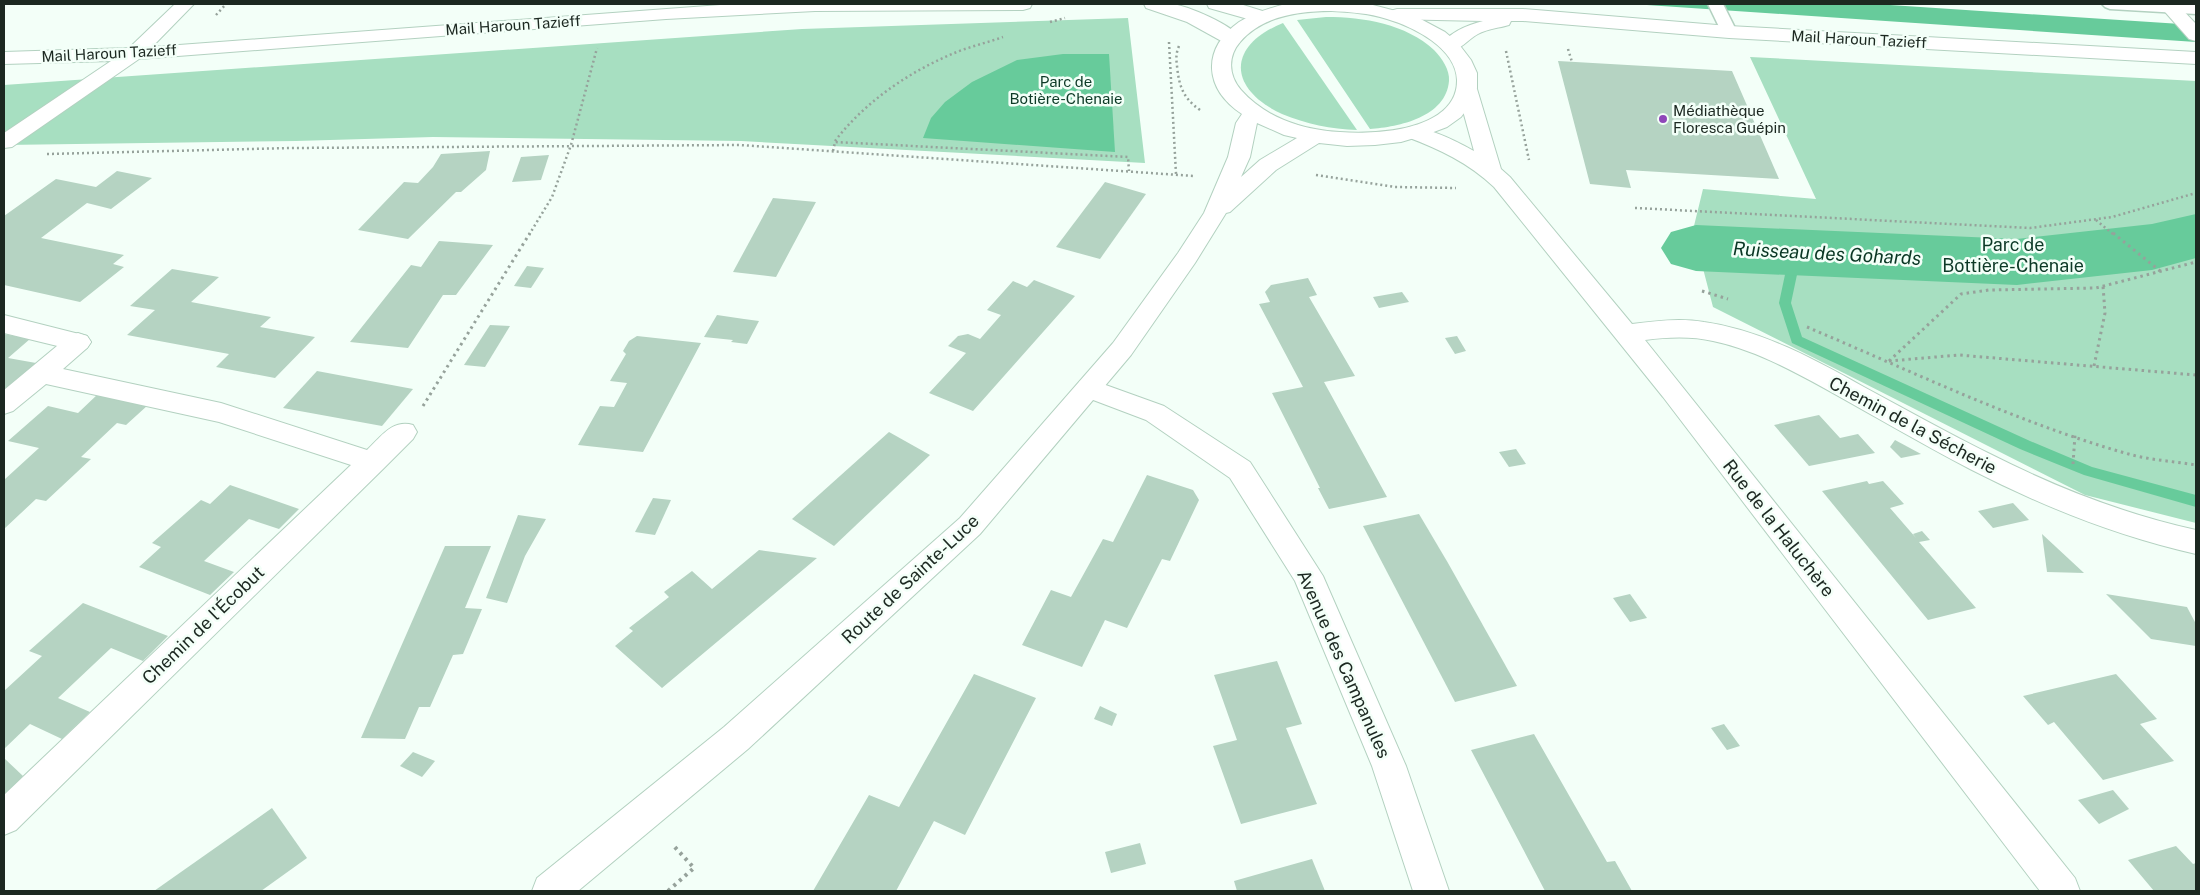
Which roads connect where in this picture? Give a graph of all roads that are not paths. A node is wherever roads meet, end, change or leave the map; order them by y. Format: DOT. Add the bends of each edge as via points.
graph roads {
  1 [pos="185,4"];
  2 [pos="1023,4"];
  3 [pos="1153,4"];
  4 [pos="1216,4"];
  5 [pos="1716,4"];
  6 [pos="2110,4"];
  7 [pos="1359,6"];
  8 [pos="2169,6"];
  9 [pos="2196,9"];
  10 [pos="605,11"];
  11 [pos="1397,15"];
  12 [pos="1523,15"];
  13 [pos="1262,17"];
  14 [pos="1729,32"];
  15 [pos="2196,35"];
  16 [pos="1232,39"];
  17 [pos="1450,46"];
  18 [pos="134,54"];
  19 [pos="4,58"];
  20 [pos="2196,58"];
  21 [pos="1467,89"];
  22 [pos="1254,113"];
  23 [pos="1414,133"];
  24 [pos="1316,136"];
  25 [pos="4,142"];
  26 [pos="1496,176"];
  27 [pos="1215,213"];
  28 [pos="4,324"];
  29 [pos="1627,334"];
  30 [pos="40,373"];
  31 [pos="1089,388"];
  32 [pos="4,404"];
  33 [pos="403,432"];
  34 [pos="373,462"];
  35 [pos="2196,542"];
  36 [pos="4,818"];
  37 [pos="550,891"];
  38 [pos="1431,891"];
  39 [pos="2062,891"];
  1 -- 18 [label="street"];
  2 -- 10 [label="street, Mail Haroun Tazieff"];
  3 -- 16 [label="street" via="1220,30"];
  4 -- 13 [label="street"];
  5 -- 14 [label="lane"];
  6 -- 8 [label="lane"];
  7 -- 11 [label="street"];
  7 -- 13 [label="street" via="1308,6"];
  8 -- 9 [label="lane"];
  8 -- 15 [label="street"];
  10 -- 18 [label="street, Mail Haroun Tazieff"];
  11 -- 12 [label="street, Mail Haroun Tazieff"];
  11 -- 17 [label="street, Rue de la Haluchère"];
  12 -- 14 [label="street, Mail Haroun Tazieff"];
  12 -- 17 [label="street, Mail Haroun Tazieff" via="1472,30"];
  13 -- 16 [label="street"];
  14 -- 20 [label="street, Mail Haroun Tazieff"];
  16 -- 22 [label="street" via="1222,53 1221,73 1232,94"];
  17 -- 21 [label="street, Rue de la Haluchère" via="1464,65"];
  18 -- 19 [label="street, Mail Haroun Tazieff"];
  18 -- 25 [label="street"];
  21 -- 23 [label="street" via="1452,113 1433,126"];
  21 -- 26 [label="street, Rue de la Haluchère"];
  22 -- 24 [label="street" via="1283,127"];
  22 -- 27 [label="street, Route de Sainte-Luce" via="1246,123 1240,157"];
  23 -- 24 [label="street" via="1371,140"];
  23 -- 26 [label="street, Rue de la Haluchère" via="1434,140"];
  24 -- 27 [label="street, Route de Sainte-Luce" via="1268,165"];
  26 -- 29 [label="street, Rue de la Haluchère"];
  27 -- 31 [label="street, Route de Sainte-Luce" via="1122,349"];
  28 -- 30 [label="street" via="78,342"];
  29 -- 35 [label="street, Chemin de la Sécherie" via="1683,328 1714,332 1752,344 1802,365 2021,482 2088,511 2159,535"];
  29 -- 39 [label="street, Rue de la Haluchère"];
  30 -- 32 [label="street"];
  30 -- 34 [label="street" via="222,413"];
  31 -- 37 [label="street, Route de Sainte-Luce" via="970,526 736,738"];
  31 -- 38 [label="street, Avenue des Campanules" via="1156,413 1240,470 1308,576 1389,766"];
  33 -- 34 [label="street, Chemin de l'Écobut"];
  34 -- 36 [label="street, Chemin de l'Écobut"];
}
